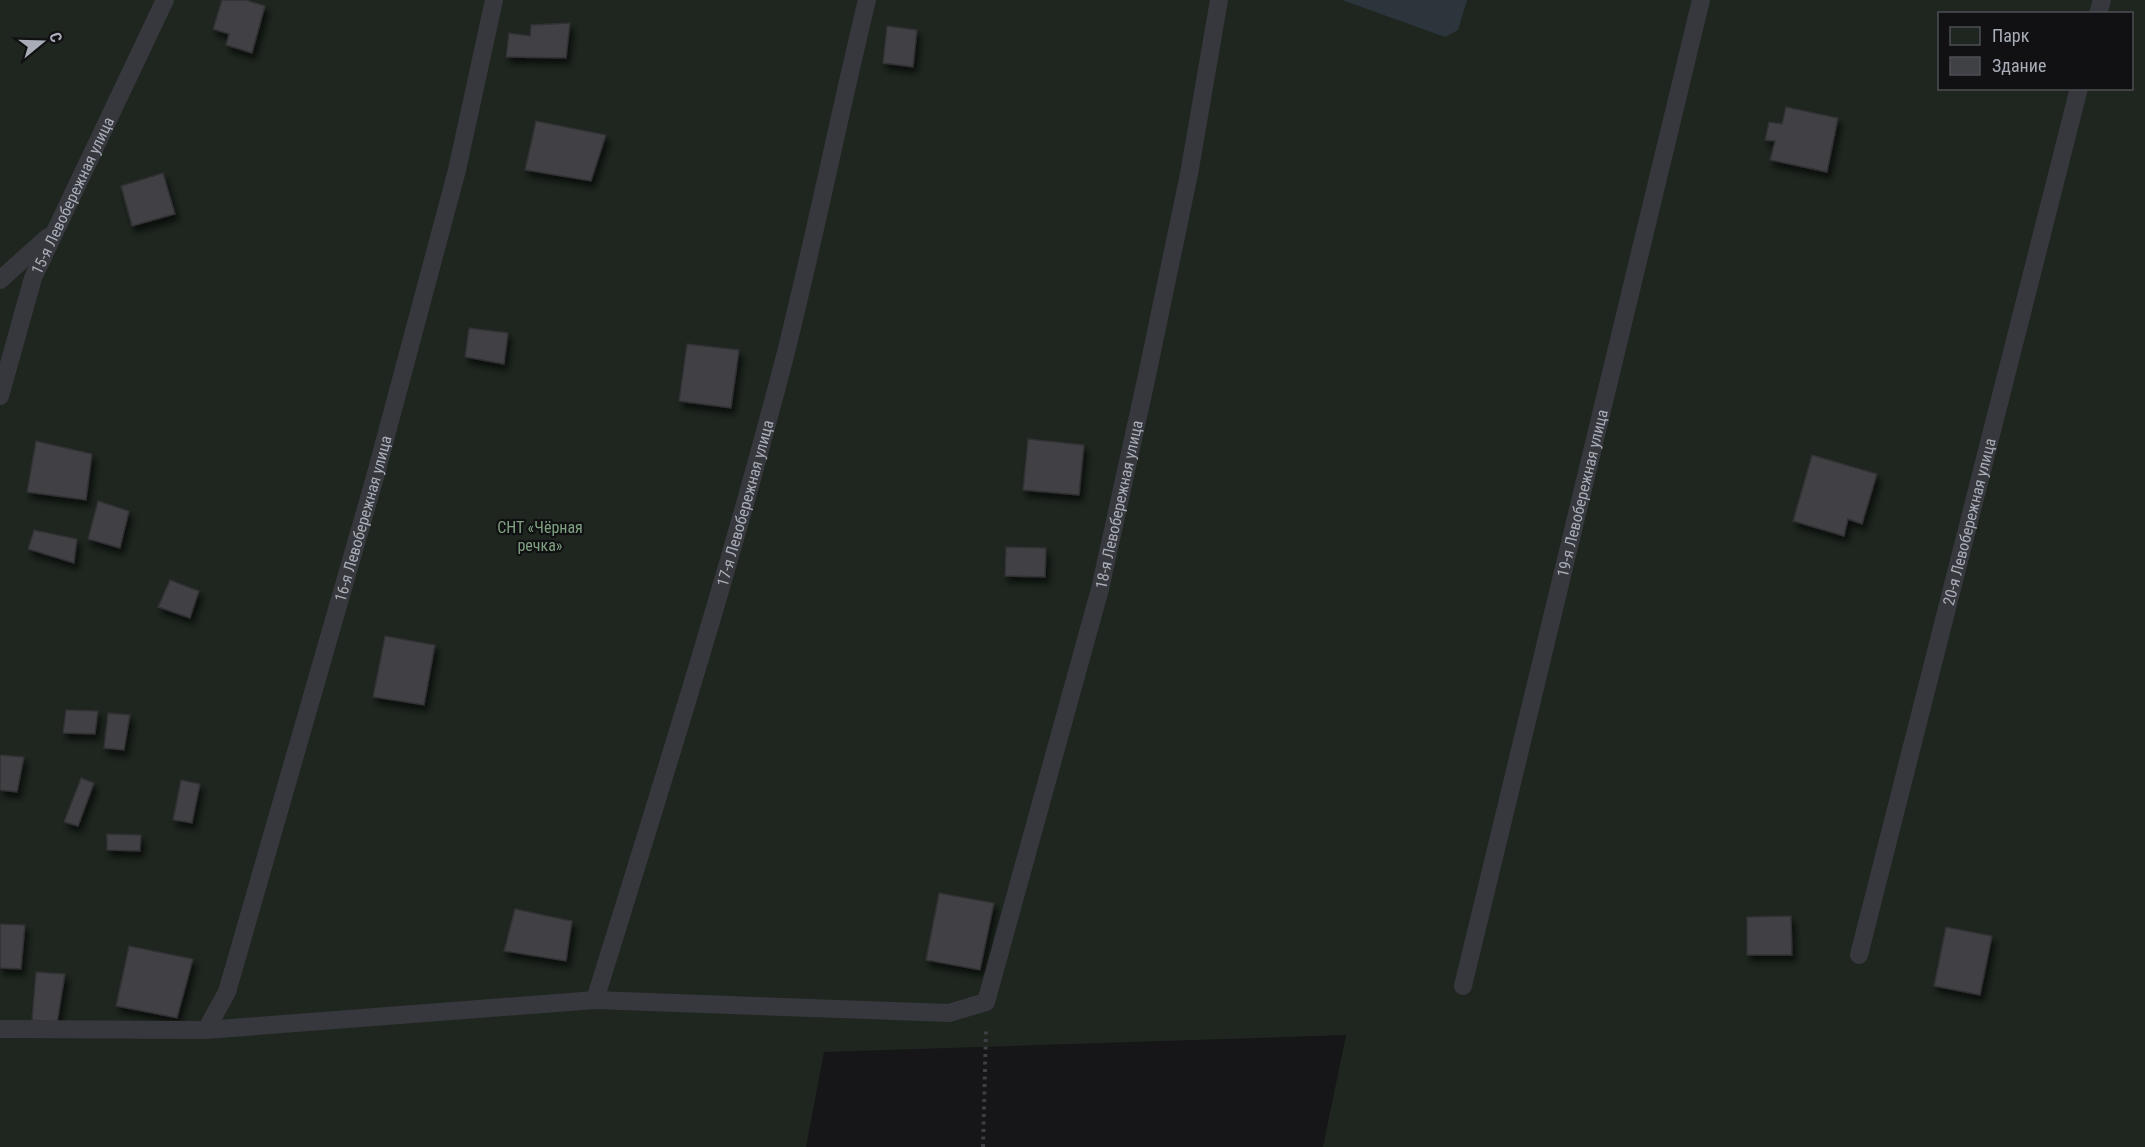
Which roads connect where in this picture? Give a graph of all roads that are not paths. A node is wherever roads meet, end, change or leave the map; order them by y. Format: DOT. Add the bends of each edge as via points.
graph roads {
  1 [pos="165,0"];
  2 [pos="494,0"];
  3 [pos="867,0"];
  4 [pos="1219,0"];
  5 [pos="1701,0"];
  6 [pos="2078,90"];
  7 [pos="55,231"];
  8 [pos="0,280"];
  9 [pos="0,396"];
  10 [pos="1859,955"];
  11 [pos="1463,986"];
  12 [pos="595,1000"];
  13 [pos="0,1029"];
  14 [pos="206,1030"];
  1 -- 7 [label="lane, 15-я Левобережная улица"];
  2 -- 14 [label="lane, 16-я Левобережная улица" via="457,170 346,578 227,992"];
  3 -- 12 [label="lane, 17-я Левобережная улица" via="783,362 694,681"];
  4 -- 12 [label="lane, 18-я Левобережная улица" via="1189,174 1100,589 987,1002 949,1013"];
  5 -- 11 [label="lane, 19-я Левобережная улица"];
  6 -- 10 [label="lane, 20-я Левобережная улица"];
  7 -- 8 [label="lane"];
  7 -- 9 [label="lane, 15-я Левобережная улица" via="33,278"];
  12 -- 14 [label="lane"];
  13 -- 14 [label="lane"];
}
